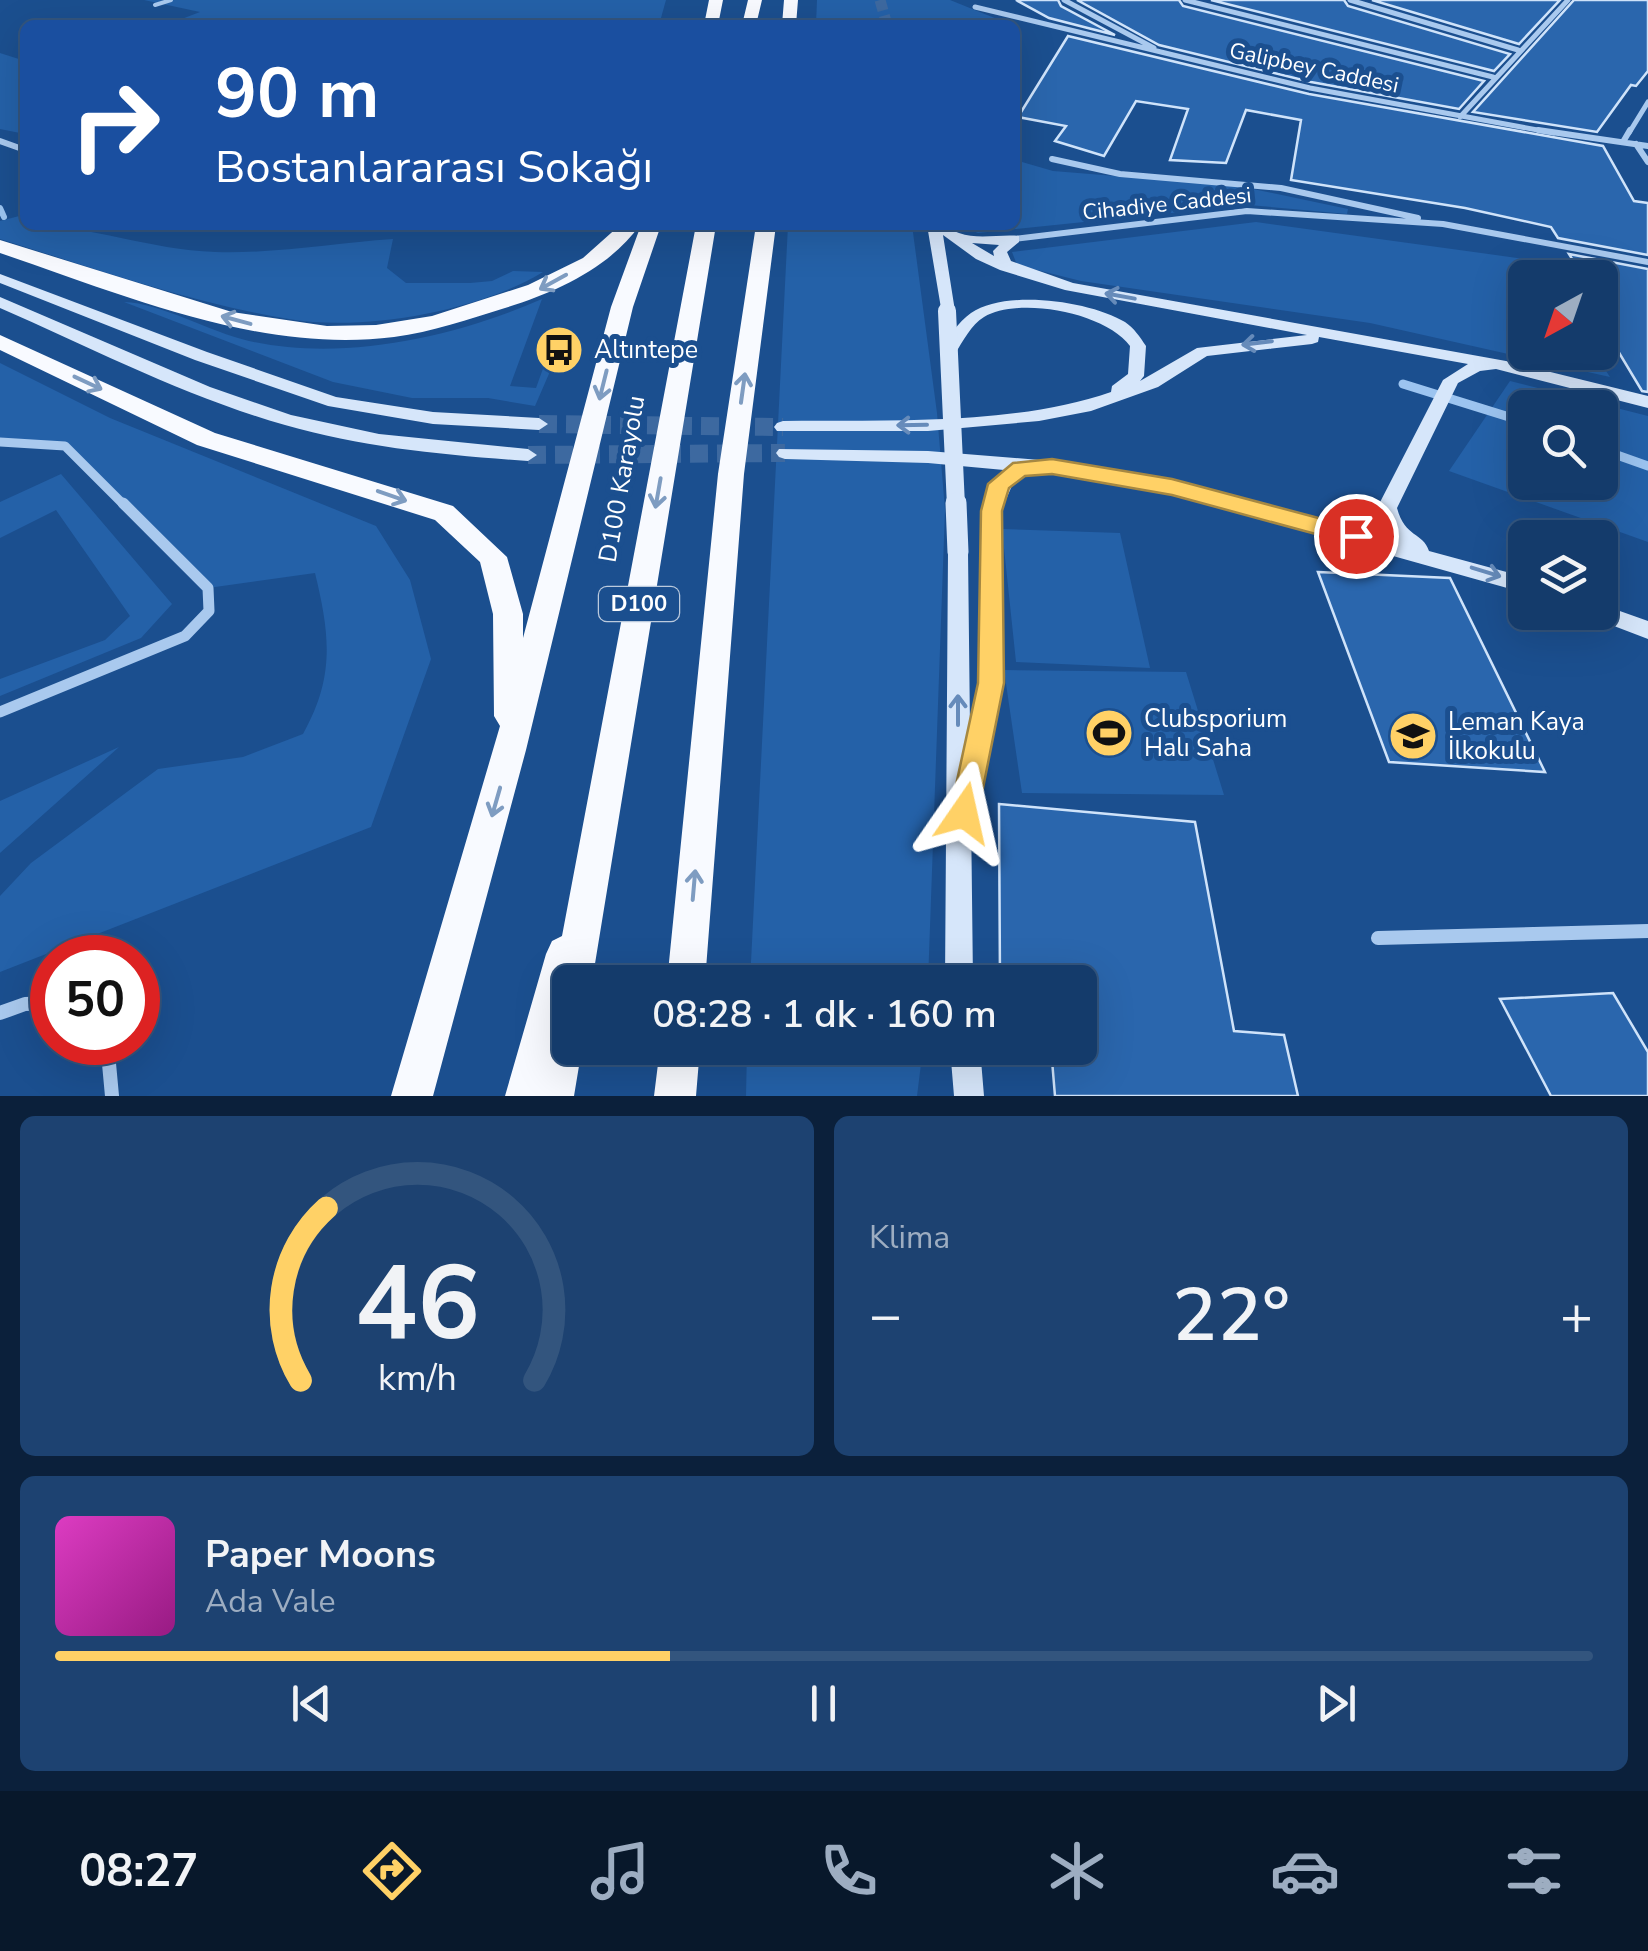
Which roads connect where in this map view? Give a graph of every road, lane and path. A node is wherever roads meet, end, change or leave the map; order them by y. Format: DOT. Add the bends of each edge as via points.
graph roads {
  1 [pos="171,0"];
  2 [pos="1064,0"];
  3 [pos="1185,0"];
  4 [pos="1350,0"];
  5 [pos="1568,0"];
  6 [pos="156,5"];
  7 [pos="976,7"];
  8 [pos="1518,50"];
  9 [pos="1168,56"];
  10 [pos="1493,76"];
  11 [pos="1648,102"];
  12 [pos="1460,117"];
  13 [pos="1623,142"];
  14 [pos="1636,144"];
  15 [pos="1648,146"];
  16 [pos="1052,159"];
  17 [pos="1648,162"];
  18 [pos="1443,224"];
  19 [pos="627,230"];
  20 [pos="649,230"];
  21 [pos="705,230"];
  22 [pos="765,230"];
  23 [pos="940,230"];
  24 [pos="943,230"];
  25 [pos="948,230"];
  26 [pos="1014,239"];
  27 [pos="0,246"];
  28 [pos="1648,262"];
  29 [pos="1005,267"];
  30 [pos="0,278"];
  31 [pos="0,302"];
  32 [pos="1354,337"];
  33 [pos="0,342"];
  34 [pos="949,350"];
  35 [pos="1506,366"];
  36 [pos="1648,402"];
  37 [pos="1085,406"];
  38 [pos="539,424"];
  39 [pos="783,427"];
  40 [pos="0,442"];
  41 [pos="785,452"];
  42 [pos="528,455"];
  43 [pos="1052,467"];
  44 [pos="1430,556"];
  45 [pos="1508,580"];
  46 [pos="1618,619"];
  47 [pos="1648,630"];
  48 [pos="0,712"];
  49 [pos="510,750"];
  50 [pos="598,837"];
  51 [pos="958,846"];
  52 [pos="1648,931"];
  53 [pos="1378,938"];
  54 [pos="576,965"];
  55 [pos="688,965"];
  56 [pos="959,965"];
  57 [pos="30,1004"];
  58 [pos="0,1012"];
  59 [pos="109,1065"];
  60 [pos="558,1065"];
  61 [pos="678,1065"];
  62 [pos="966,1065"];
  63 [pos="112,1096"];
  64 [pos="412,1096"];
  65 [pos="526,1096"];
  66 [pos="553,1096"];
  67 [pos="675,1096"];
  68 [pos="969,1096"];
  1 -- 6 [label="lane"];
  2 -- 9 [label="street"];
  3 -- 10 [label="street"];
  4 -- 8 [label="street"];
  5 -- 8 [label="street"];
  7 -- 9 [label="street, Galipbey Caddesi"];
  8 -- 10 [label="street"];
  9 -- 12 [label="street, Galipbey Caddesi"];
  10 -- 12 [label="street"];
  11 -- 13 [label="street"];
  12 -- 13 [label="street, Galipbey Caddesi"];
  13 -- 14 [label="street, Galipbey Caddesi"];
  14 -- 15 [label="street, Galipbey Caddesi"];
  14 -- 17 [label="street"];
  16 -- 18 [label="street, Cihadiye Caddesi" via="1079,169 1241,182"];
  18 -- 26 [label="street, Cihadiye Caddesi" via="1247,211"];
  18 -- 28 [label="street, Cihadiye Caddesi"];
  19 -- 27 [label="highway, one-way" via="536,291 377,332 259,326"];
  20 -- 49 [label="highway, one-way" via="622,308"];
  21 -- 50 [label="highway, D100 Karayolu / D100, one-way"];
  55 -- 22 [label="highway, one-way" via="731,474"];
  23 -- 34 [label="main road, bridge"];
  24 -- 29 [label="main road"];
  25 -- 26 [label="main road" via="990,241"];
  26 -- 29 [label="main road" via="1000,252"];
  32 -- 29 [label="main road, one-way" via="1070,287"];
  30 -- 38 [label="main road" via="334,402 433,418"];
  31 -- 42 [label="main road" via="226,399 328,431"];
  32 -- 35 [label="main road"];
  32 -- 37 [label="main road, one-way" via="1203,352 1152,383"];
  33 -- 49 [label="highway, one-way" via="206,439 444,513 493,557 508,614"];
  34 -- 37 [label="main road" via="978,314 1013,304 1116,323 1138,346 1136,376"];
  51 -- 34 [label="main road, one-way, bridge" via="958,552"];
  35 -- 36 [label="main road"];
  35 -- 44 [label="main road" via="1477,366 1451,380 1387,508 1393,530"];
  37 -- 39 [label="main road, one-way" via="928,425"];
  40 -- 48 [label="street" via="65,446 208,588 209,611 185,636"];
  41 -- 43 [label="main road"];
  43 -- 44 [label="main road" via="1172,487"];
  43 -- 51 [label="main road" via="1020,468 999,484 992,511 991,683"];
  44 -- 45 [label="main road, one-way"];
  46 -- 47 [label="main road"];
  49 -- 64 [label="highway, one-way"];
  50 -- 54 [label="highway, D100 Karayolu / D100"];
  50 -- 65 [label="highway"];
  51 -- 56 [label="main road"];
  52 -- 53 [label="street"];
  57 -- 58 [label="street"];
  59 -- 63 [label="street"];
  60 -- 66 [label="highway"];
  61 -- 67 [label="highway"];
  62 -- 68 [label="main road"];
}
